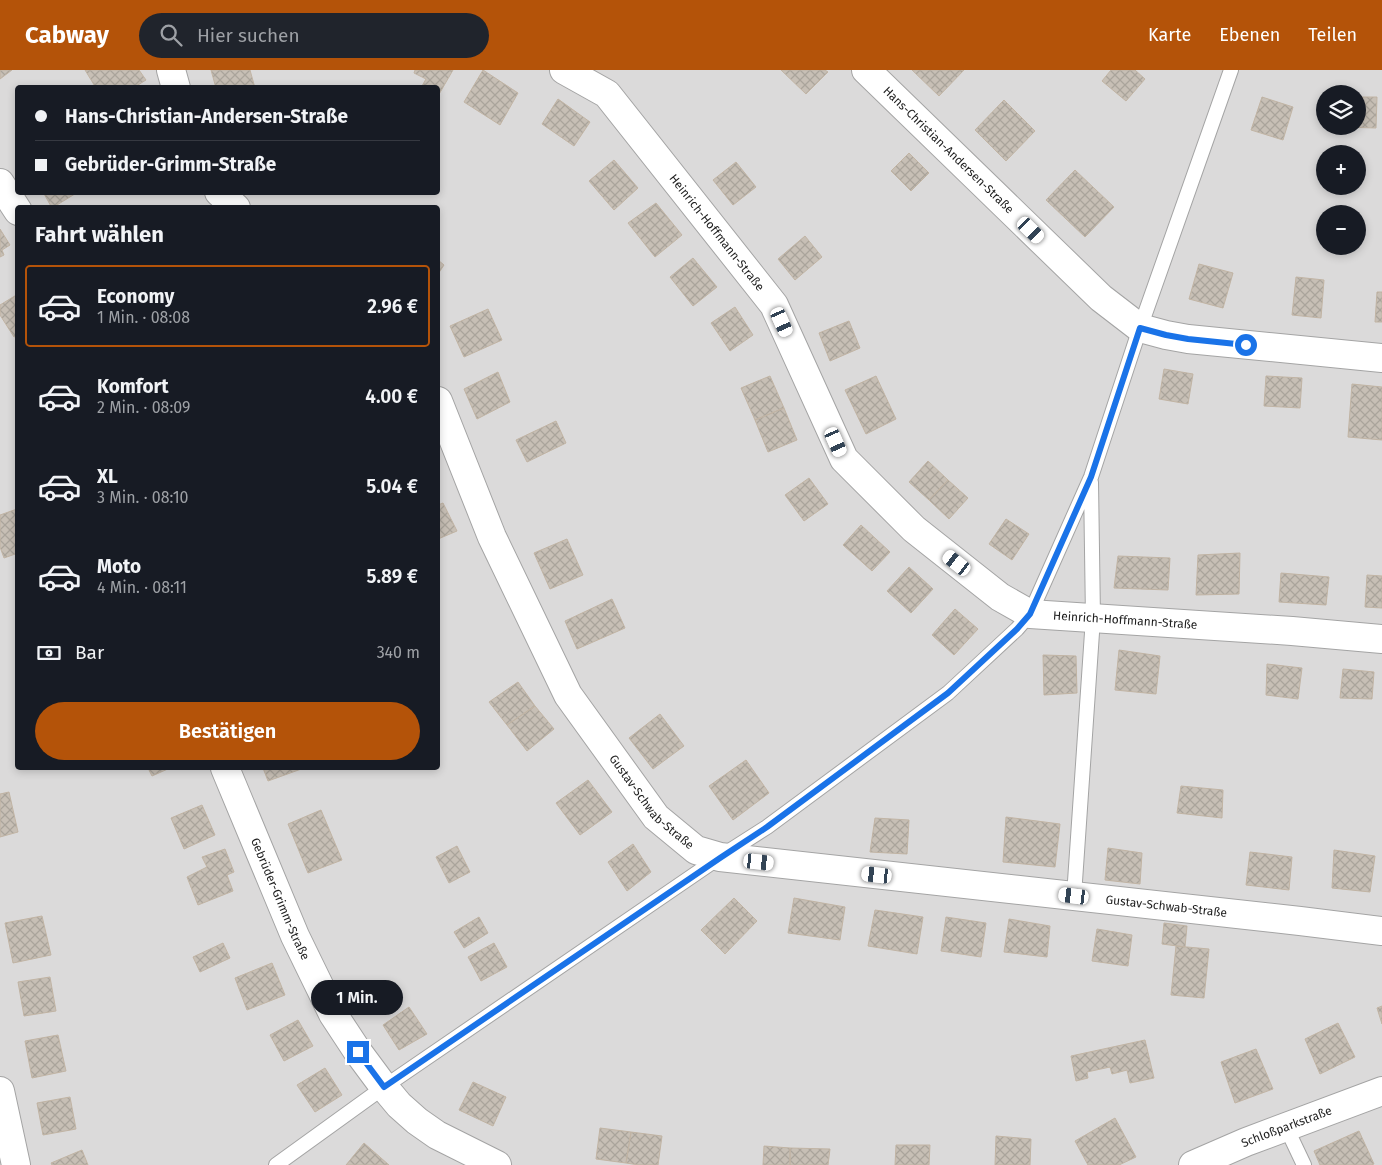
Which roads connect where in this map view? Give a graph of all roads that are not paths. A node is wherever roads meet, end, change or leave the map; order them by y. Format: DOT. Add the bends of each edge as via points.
graph roads {
  1 [pos="171,70"];
  2 [pos="564,70"];
  3 [pos="866,70"];
  4 [pos="1231,70"];
  5 [pos="175,85"];
  6 [pos="0,183"];
  7 [pos="222,195"];
  8 [pos="233,205"];
  9 [pos="15,206"];
  10 [pos="1140,328"];
  11 [pos="1382,358"];
  12 [pos="440,406"];
  13 [pos="1091,477"];
  14 [pos="1030,614"];
  15 [pos="1093,618"];
  16 [pos="1382,638"];
  17 [pos="226,770"];
  18 [pos="720,858"];
  19 [pos="1074,896"];
  20 [pos="1382,932"];
  21 [pos="384,1087"];
  22 [pos="0,1091"];
  23 [pos="1382,1091"];
  24 [pos="1286,1127"];
  25 [pos="16,1165"];
  26 [pos="276,1165"];
  27 [pos="497,1165"];
  28 [pos="1193,1165"];
  29 [pos="1304,1165"];
  1 -- 5 [label="street"];
  2 -- 14 [label="street, Heinrich-Hoffmann-Straße" via="607,94 774,305 844,459 914,529 1000,597"];
  3 -- 10 [label="street, Hans-Christian-Andersen-Straße" via="1101,298"];
  4 -- 10 [label="lane"];
  6 -- 9 [label="street"];
  7 -- 8 [label="street"];
  10 -- 11 [label="street, Hans-Christian-Andersen-Straße" via="1188,339"];
  10 -- 13 [label="lane"];
  12 -- 18 [label="street, Gustav-Schwab-Straße" via="492,537 568,695 656,817 696,850"];
  13 -- 14 [label="lane"];
  13 -- 15 [label="lane"];
  14 -- 15 [label="street, Heinrich-Hoffmann-Straße"];
  14 -- 18 [label="lane" via="948,693"];
  15 -- 16 [label="street, Heinrich-Hoffmann-Straße"];
  15 -- 19 [label="lane"];
  17 -- 21 [label="street, Gebrüder-Grimm-Straße" via="295,936 333,1014"];
  18 -- 19 [label="street, Gustav-Schwab-Straße"];
  18 -- 21 [label="lane"];
  19 -- 20 [label="street, Gustav-Schwab-Straße"];
  21 -- 26 [label="lane"];
  21 -- 27 [label="street, Gebrüder-Grimm-Straße" via="399,1105 437,1135"];
  22 -- 25 [label="street"];
  23 -- 24 [label="street, Schloßparkstraße"];
  24 -- 28 [label="street, Schloßparkstraße"];
  24 -- 29 [label="lane"];
}
